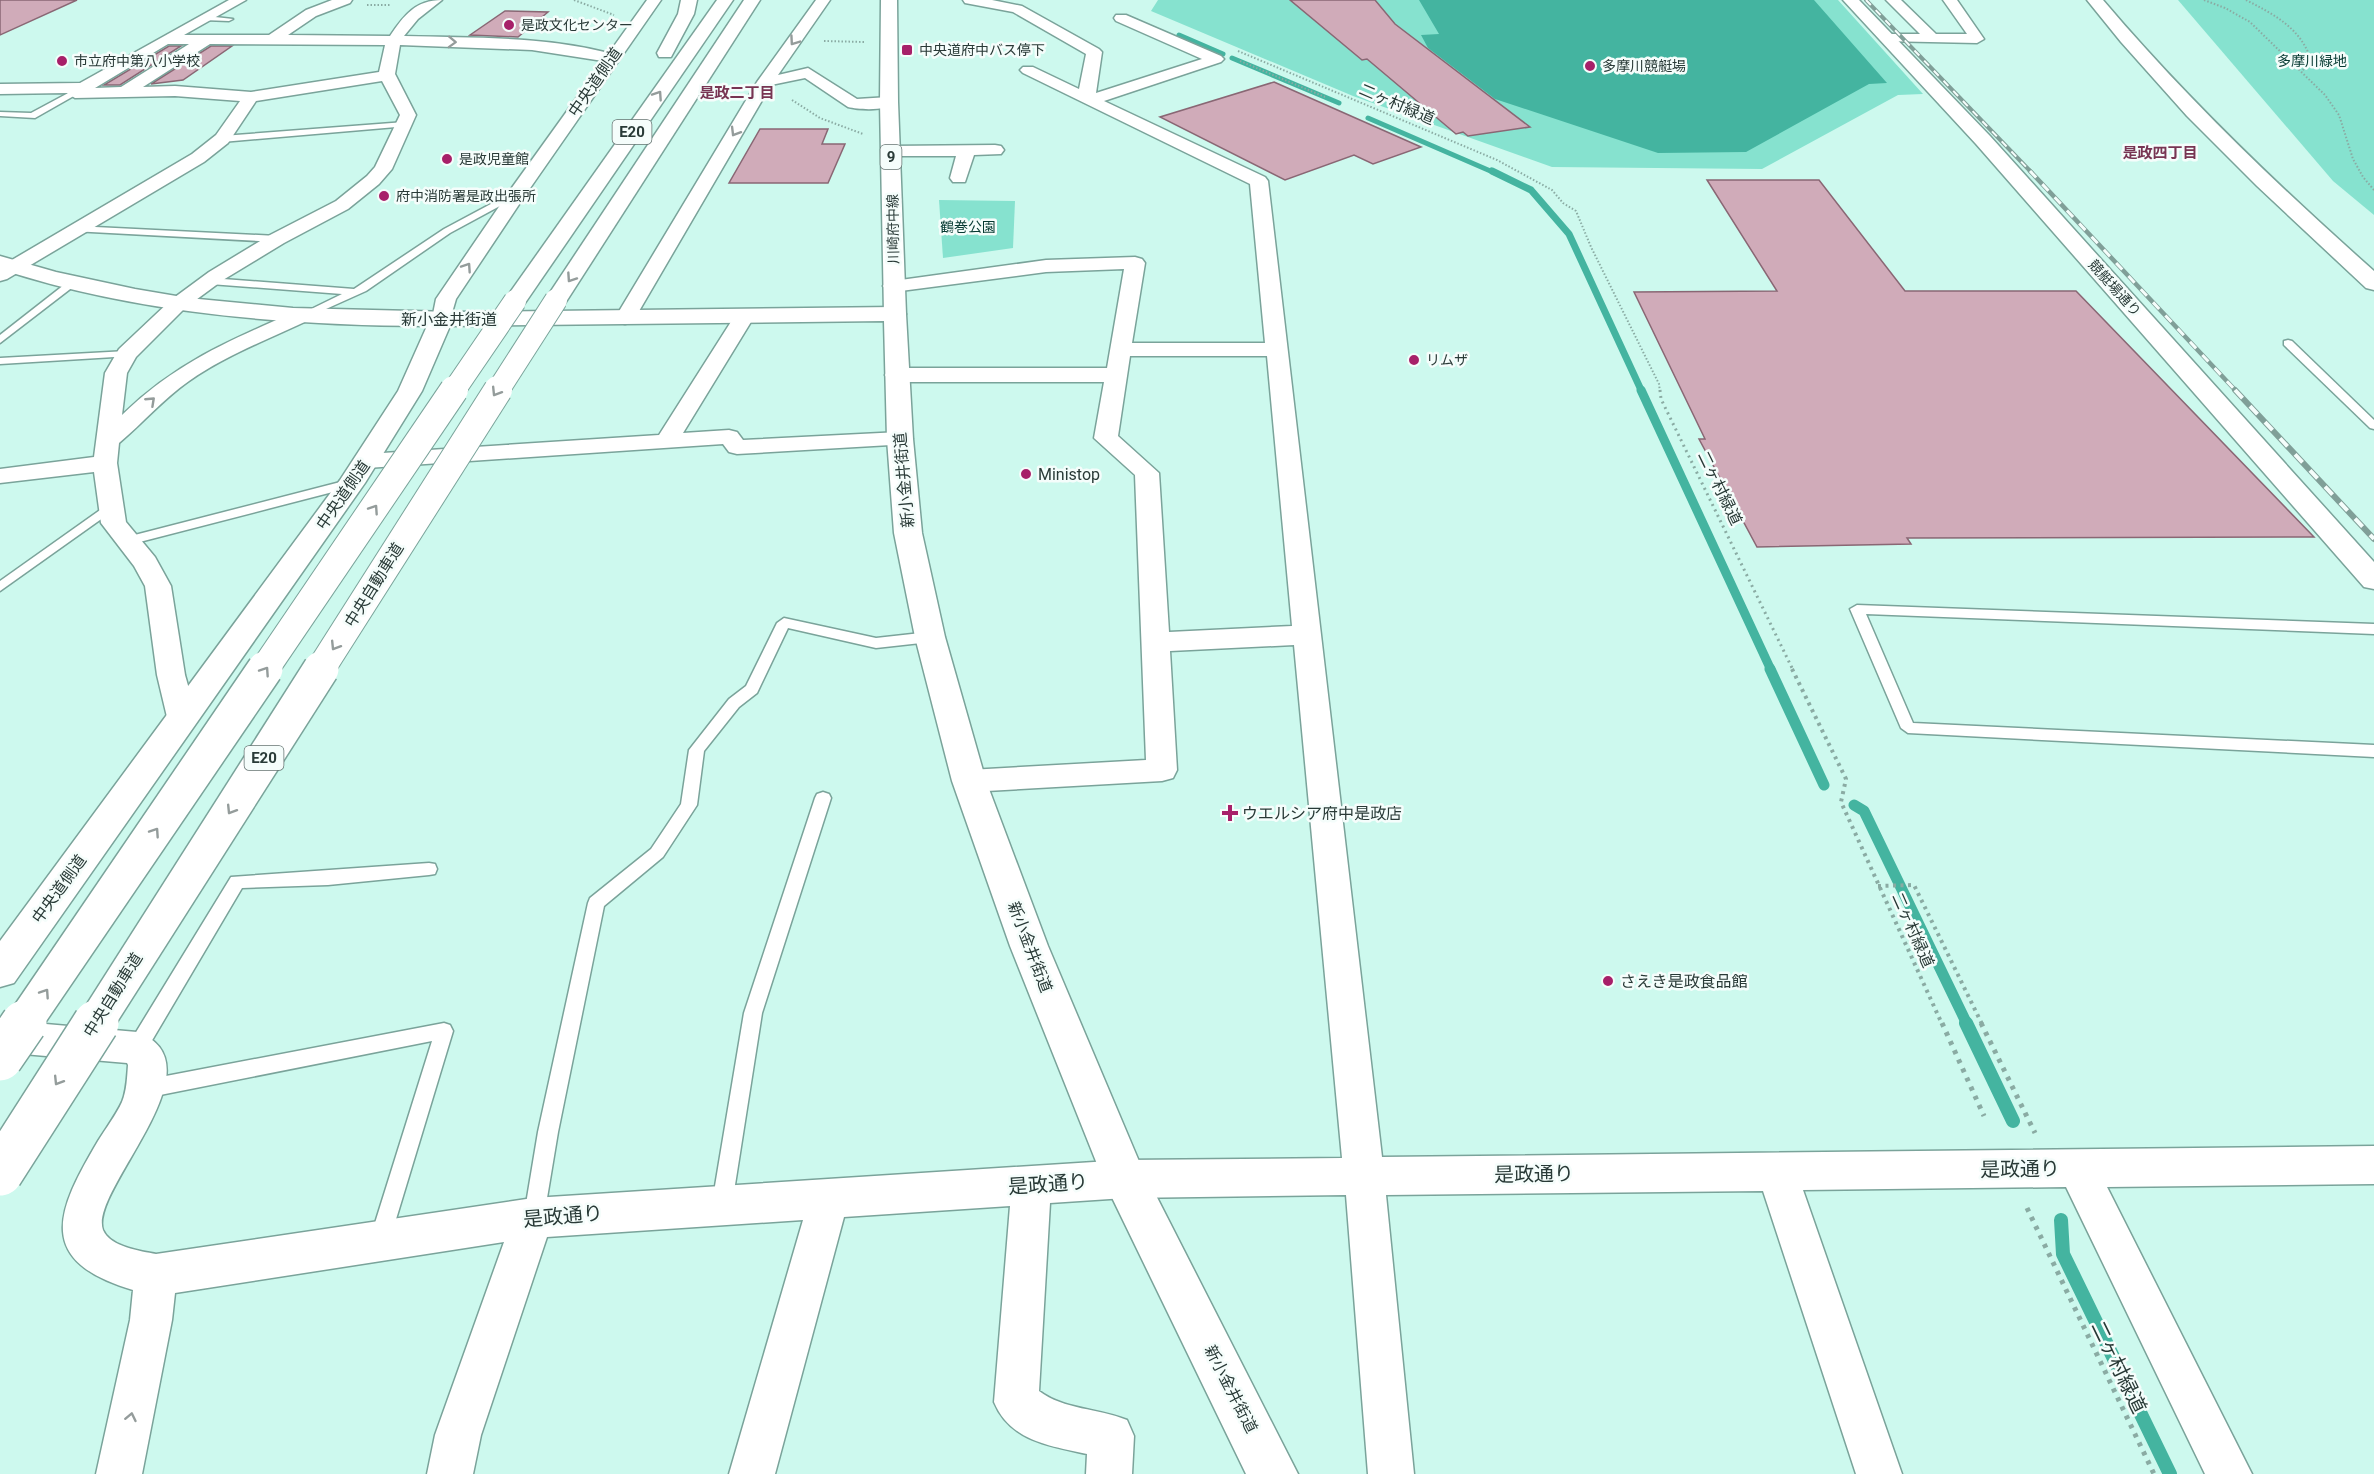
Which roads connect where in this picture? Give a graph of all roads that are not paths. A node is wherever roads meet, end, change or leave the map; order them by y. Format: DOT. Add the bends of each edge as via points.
graph roads {
  1 [pos="239,0"];
  2 [pos="435,0"];
  3 [pos="654,0"];
  4 [pos="725,0"];
  5 [pos="823,0"];
  6 [pos="891,0"];
  7 [pos="970,0"];
  8 [pos="1851,0"];
  9 [pos="1893,0"];
  10 [pos="1950,0"];
  11 [pos="2095,0"];
  12 [pos="344,1"];
  13 [pos="760,4"];
  14 [pos="691,5"];
  15 [pos="206,18"];
  16 [pos="229,18"];
  17 [pos="1121,18"];
  18 [pos="1887,38"];
  19 [pos="1932,38"];
  20 [pos="165,40"];
  21 [pos="206,40"];
  22 [pos="271,40"];
  23 [pos="394,40"];
  24 [pos="611,58"];
  25 [pos="1028,70"];
  26 [pos="388,75"];
  27 [pos="765,82"];
  28 [pos="0,89"];
  29 [pos="79,91"];
  30 [pos="126,92"];
  31 [pos="251,97"];
  32 [pos="1090,100"];
  33 [pos="889,102"];
  34 [pos="0,114"];
  35 [pos="405,124"];
  36 [pos="222,139"];
  37 [pos="995,150"];
  38 [pos="891,151"];
  39 [pos="966,151"];
  40 [pos="959,178"];
  41 [pos="517,193"];
  42 [pos="75,229"];
  43 [pos="278,239"];
  44 [pos="541,264"];
  45 [pos="5,268"];
  46 [pos="210,281"];
  47 [pos="73,282"];
  48 [pos="2374,284"];
  49 [pos="355,292"];
  50 [pos="894,300"];
  51 [pos="178,304"];
  52 [pos="302,316"];
  53 [pos="744,317"];
  54 [pos="625,318"];
  55 [pos="442,319"];
  56 [pos="0,340"];
  57 [pos="2288,343"];
  58 [pos="1276,349"];
  59 [pos="1121,350"];
  60 [pos="127,354"];
  61 [pos="0,361"];
  62 [pos="896,375"];
  63 [pos="1116,375"];
  64 [pos="2374,426"];
  65 [pos="900,439"];
  66 [pos="667,440"];
  67 [pos="106,452"];
  68 [pos="359,472"];
  69 [pos="0,476"];
  70 [pos="110,507"];
  71 [pos="128,541"];
  72 [pos="2374,580"];
  73 [pos="0,587"];
  74 [pos="2374,629"];
  75 [pos="1307,635"];
  76 [pos="930,638"];
  77 [pos="1157,642"];
  78 [pos="182,717"];
  79 [pos="2374,751"];
  80 [pos="969,781"];
  81 [pos="824,798"];
  82 [pos="429,869"];
  83 [pos="0,971"];
  84 [pos="0,1036"];
  85 [pos="137,1048"];
  86 [pos="0,1058"];
  87 [pos="145,1089"];
  88 [pos="2374,1165"];
  89 [pos="2065,1169"];
  90 [pos="1777,1172"];
  91 [pos="0,1173"];
  92 [pos="1364,1176"];
  93 [pos="1125,1179"];
  94 [pos="1031,1186"];
  95 [pos="829,1198"];
  96 [pos="722,1204"];
  97 [pos="533,1218"];
  98 [pos="380,1241"];
  99 [pos="156,1275"];
  100 [pos="119,1474"];
  101 [pos="450,1474"];
  102 [pos="752,1474"];
  103 [pos="1109,1474"];
  104 [pos="1273,1474"];
  105 [pos="1391,1474"];
  106 [pos="1879,1474"];
  107 [pos="2229,1474"];
  1 -- 15 [label="street"];
  2 -- 23 [label="street" via="419,10"];
  3 -- 24 [label="street, 中央道側道"];
  44 -- 4 [label="main road, E20, one-way"];
  5 -- 27 [label="street, one-way"];
  6 -- 33 [label="main road, 川崎府中線 / 9"];
  7 -- 32 [label="street" via="1017,9 1094,52 1087,89"];
  8 -- 18 [label="main road, 競艇場通り"];
  9 -- 19 [label="street"];
  10 -- 19 [label="street" via="1977,39"];
  11 -- 48 [label="main road" via="2206,126"];
  12 -- 22 [label="street" via="311,13"];
  13 -- 91 [label="main road, 中央自動車道 / E20, one-way, bridge" via="556,300"];
  14 -- 44 [label="main road"];
  15 -- 16 [label="lane"];
  15 -- 20 [label="street"];
  17 -- 32 [label="street" via="1216,59"];
  18 -- 19 [label="street"];
  18 -- 72 [label="main road, 競艇場通り" via="1983,140"];
  20 -- 21 [label="street"];
  20 -- 29 [label="street"];
  21 -- 22 [label="street"];
  21 -- 30 [label="street"];
  22 -- 23 [label="street"];
  23 -- 24 [label="street, one-way" via="532,45"];
  23 -- 26 [label="street" via="387,62"];
  24 -- 41 [label="street, 中央道側道"];
  25 -- 32 [label="street"];
  26 -- 31 [label="street"];
  26 -- 35 [label="street" via="406,107"];
  27 -- 33 [label="street" via="808,73 854,104"];
  27 -- 54 [label="street, one-way"];
  28 -- 29 [label="street"];
  29 -- 30 [label="street"];
  29 -- 34 [label="lane" via="32,116"];
  30 -- 31 [label="street"];
  31 -- 36 [label="street"];
  32 -- 58 [label="street" via="1259,181"];
  33 -- 38 [label="main road, 川崎府中線 / 9"];
  35 -- 36 [label="lane"];
  35 -- 43 [label="street" via="383,169 373,180 342,205"];
  36 -- 42 [label="street" via="198,158"];
  37 -- 39 [label="street"];
  38 -- 39 [label="street"];
  38 -- 50 [label="main road, 川崎府中線 / 9"];
  39 -- 40 [label="street"];
  41 -- 49 [label="lane" via="447,231"];
  55 -- 41 [label="street, 中央道側道, one-way" via="446,299"];
  42 -- 43 [label="lane"];
  42 -- 45 [label="street"];
  43 -- 46 [label="street"];
  86 -- 44 [label="main road, E20, one-way, bridge"];
  45 -- 47 [label="main road, 新小金井街道"];
  46 -- 49 [label="lane"];
  46 -- 51 [label="street"];
  47 -- 51 [label="main road, 新小金井街道"];
  47 -- 56 [label="lane"];
  49 -- 52 [label="lane"];
  50 -- 53 [label="main road, 新小金井街道"];
  50 -- 59 [label="street" via="1046,266 1135,263"];
  50 -- 62 [label="main road, 新小金井街道"];
  51 -- 52 [label="main road, 新小金井街道"];
  51 -- 60 [label="street"];
  52 -- 55 [label="main road, 新小金井街道"];
  67 -- 52 [label="street, one-way" via="147,403 186,373"];
  53 -- 54 [label="main road, 新小金井街道"];
  53 -- 66 [label="street"];
  54 -- 55 [label="main road, 新小金井街道"];
  55 -- 68 [label="main road, 中央道側道" via="410,391"];
  57 -- 64 [label="lane"];
  58 -- 59 [label="street"];
  58 -- 75 [label="street"];
  59 -- 63 [label="street"];
  60 -- 61 [label="lane"];
  60 -- 67 [label="street" via="116,373"];
  62 -- 63 [label="street"];
  62 -- 65 [label="main road, 新小金井街道"];
  63 -- 77 [label="street" via="1106,438 1147,473"];
  65 -- 66 [label="street" via="737,447 729,437"];
  65 -- 76 [label="main road, 新小金井街道" via="909,533"];
  66 -- 68 [label="street"];
  67 -- 69 [label="street"];
  67 -- 70 [label="street"];
  68 -- 71 [label="lane"];
  68 -- 78 [label="main road, 中央道側道"];
  70 -- 71 [label="street" via="114,523"];
  70 -- 73 [label="lane"];
  71 -- 78 [label="street" via="158,586 171,675"];
  74 -- 79 [label="lane" via="1857,609 1908,728"];
  75 -- 77 [label="street"];
  75 -- 92 [label="street"];
  76 -- 80 [label="main road, 新小金井街道"];
  76 -- 97 [label="lane" via="876,643 784,623 752,689 734,703 697,750 689,805 657,853 596,903"];
  77 -- 80 [label="street" via="1162,770"];
  78 -- 83 [label="main road, 中央道側道"];
  80 -- 93 [label="main road, 新小金井街道" via="1029,946"];
  81 -- 96 [label="lane" via="753,1013"];
  82 -- 85 [label="lane" via="237,882"];
  84 -- 85 [label="street"];
  85 -- 87 [label="street, 是政通り" via="147,1062"];
  87 -- 98 [label="lane" via="444,1031"];
  87 -- 99 [label="street, 是政通り" via="82,1218 84,1238 95,1252 133,1270"];
  88 -- 89 [label="street, 是政通り"];
  89 -- 90 [label="street, 是政通り"];
  89 -- 107 [label="street"];
  90 -- 92 [label="street, 是政通り"];
  90 -- 106 [label="street"];
  92 -- 93 [label="street, 是政通り"];
  92 -- 105 [label="street"];
  93 -- 94 [label="street, 是政通り"];
  93 -- 104 [label="main road, 新小金井街道"];
  94 -- 95 [label="street, 是政通り"];
  94 -- 103 [label="street" via="1016,1402 1043,1422 1112,1436"];
  95 -- 96 [label="street, 是政通り"];
  95 -- 102 [label="street"];
  96 -- 97 [label="street, 是政通り"];
  97 -- 98 [label="street, 是政通り"];
  97 -- 101 [label="street" via="458,1435"];
  98 -- 99 [label="street, 是政通り"];
  100 -- 99 [label="street, one-way" via="151,1320"];
}
